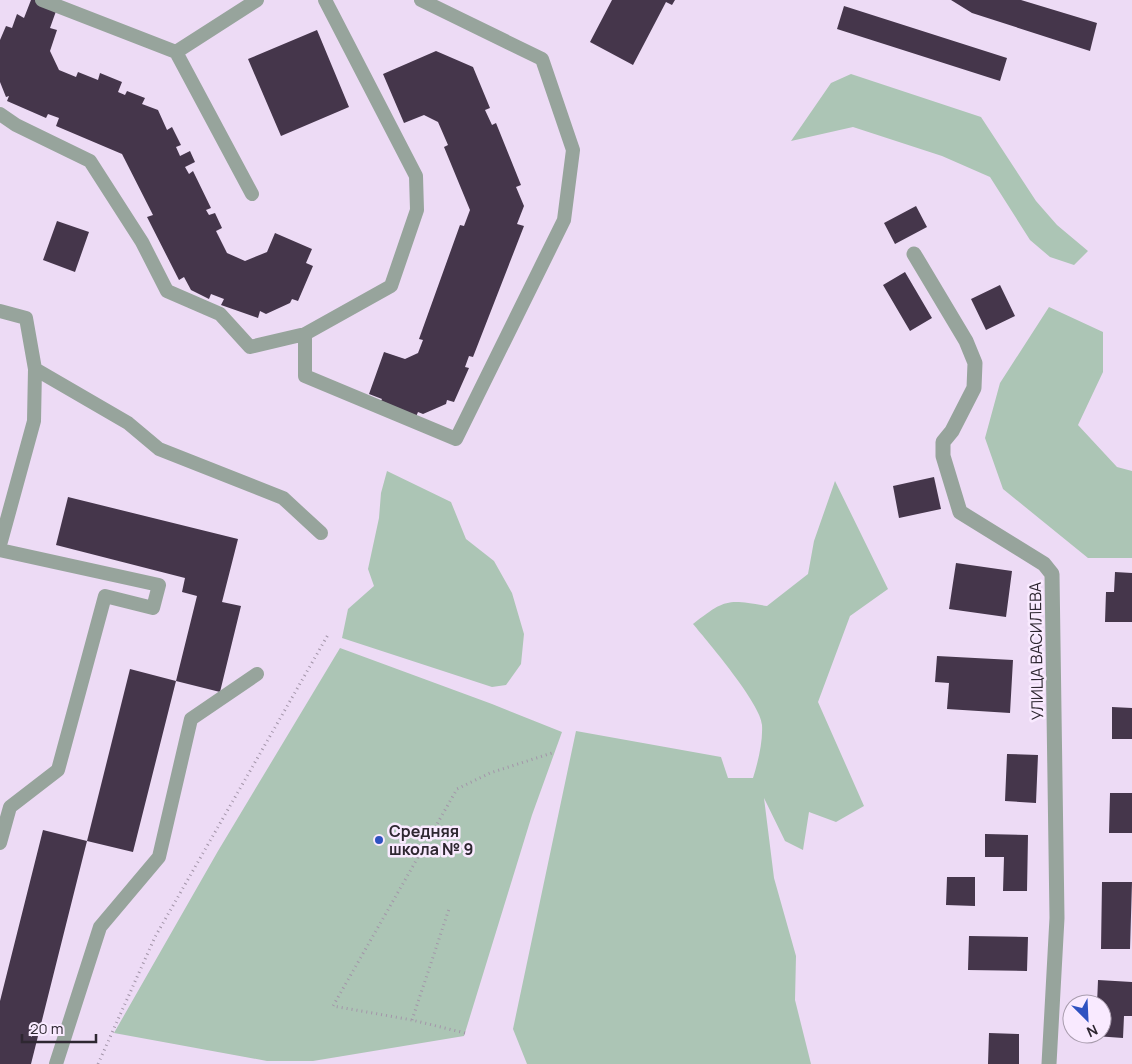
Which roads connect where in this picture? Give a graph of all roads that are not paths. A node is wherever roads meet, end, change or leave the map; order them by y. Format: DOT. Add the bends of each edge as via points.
graph roads {
  1 [pos="42,0"];
  2 [pos="257,0"];
  3 [pos="325,0"];
  4 [pos="421,0"];
  5 [pos="176,52"];
  6 [pos="0,114"];
  7 [pos="252,194"];
  8 [pos="914,254"];
  9 [pos="0,311"];
  10 [pos="305,334"];
  11 [pos="34,369"];
  12 [pos="321,533"];
  13 [pos="0,545"];
  14 [pos="0,550"];
  15 [pos="257,674"];
  16 [pos="0,843"];
  17 [pos="56,1064"];
  18 [pos="1049,1064"];
  1 -- 5 [label="lane"];
  2 -- 5 [label="lane"];
  3 -- 10 [label="lane" via="416,176 417,210 391,286"];
  4 -- 10 [label="lane" via="542,59 573,150 564,220 456,439 305,376"];
  5 -- 7 [label="lane"];
  6 -- 10 [label="lane" via="90,161 142,242 167,291 220,314 250,347"];
  8 -- 18 [label="street, УЛИЦА ВАСИЛЕВА" via="966,341 975,363 974,388 944,442 944,456 960,512 1044,564 1052,574 1057,918"];
  9 -- 11 [label="lane" via="26,318"];
  11 -- 12 [label="lane" via="128,423 158,449 283,498"];
  11 -- 13 [label="lane" via="34,421"];
  14 -- 16 [label="lane" via="159,585 153,608 105,596 58,770 10,808"];
  15 -- 17 [label="lane" via="191,719 159,857 100,926"];
}
